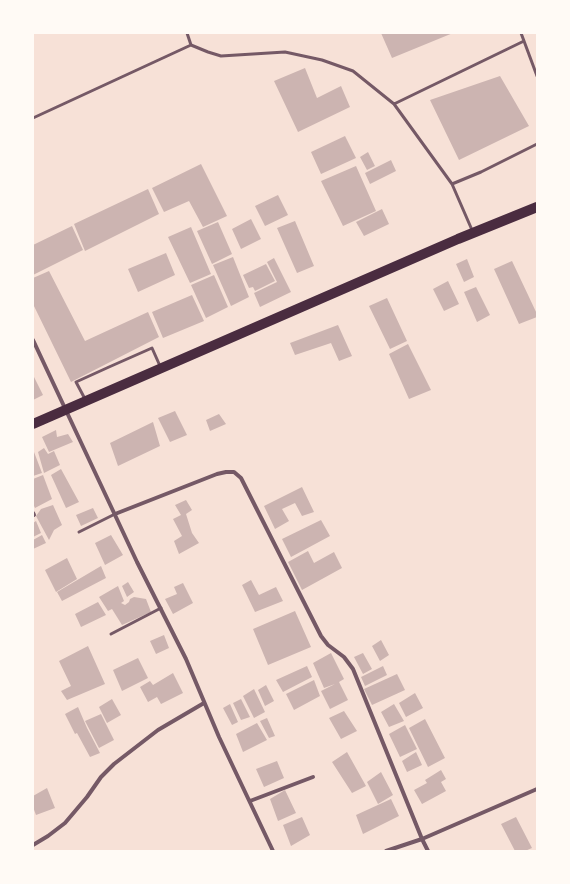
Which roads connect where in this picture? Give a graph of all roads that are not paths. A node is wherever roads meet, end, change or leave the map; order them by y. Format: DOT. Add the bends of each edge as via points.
graph roads {
  1 [pos="186,33"];
  2 [pos="520,33"];
  3 [pos="524,41"];
  4 [pos="191,45"];
  5 [pos="537,76"];
  6 [pos="394,104"];
  7 [pos="33,118"];
  8 [pos="537,144"];
  9 [pos="452,184"];
  10 [pos="537,207"];
  11 [pos="473,232"];
  12 [pos="33,340"];
  13 [pos="161,368"];
  14 [pos="86,401"];
  15 [pos="66,410"];
  16 [pos="33,424"];
  17 [pos="115,514"];
  18 [pos="79,532"];
  19 [pos="161,608"];
  20 [pos="111,634"];
  21 [pos="204,703"];
  22 [pos="313,777"];
  23 [pos="537,789"];
  24 [pos="250,802"];
  25 [pos="422,839"];
  26 [pos="33,845"];
  27 [pos="273,851"];
  28 [pos="386,851"];
  29 [pos="428,851"];
  1 -- 4 [label="lane"];
  2 -- 3 [label="lane"];
  3 -- 5 [label="lane"];
  3 -- 6 [label="lane"];
  4 -- 6 [label="lane" via="222,56 285,52 322,60 353,71"];
  4 -- 7 [label="lane"];
  6 -- 9 [label="lane"];
  8 -- 9 [label="lane"];
  9 -- 11 [label="lane"];
  10 -- 11 [label="main road"];
  11 -- 13 [label="main road"];
  12 -- 15 [label="street"];
  13 -- 14 [label="main road"];
  13 -- 14 [label="lane" via="152,348 76,382"];
  14 -- 15 [label="main road"];
  15 -- 16 [label="main road"];
  15 -- 17 [label="street"];
  17 -- 18 [label="lane"];
  17 -- 19 [label="street"];
  17 -- 25 [label="street" via="217,474 234,472 241,478 321,636 353,669"];
  19 -- 20 [label="lane"];
  19 -- 21 [label="street"];
  21 -- 24 [label="street"];
  21 -- 26 [label="street" via="158,730 114,764 65,823"];
  22 -- 24 [label="street"];
  23 -- 25 [label="street"];
  24 -- 27 [label="street"];
  25 -- 28 [label="street"];
  25 -- 29 [label="street"];
}
